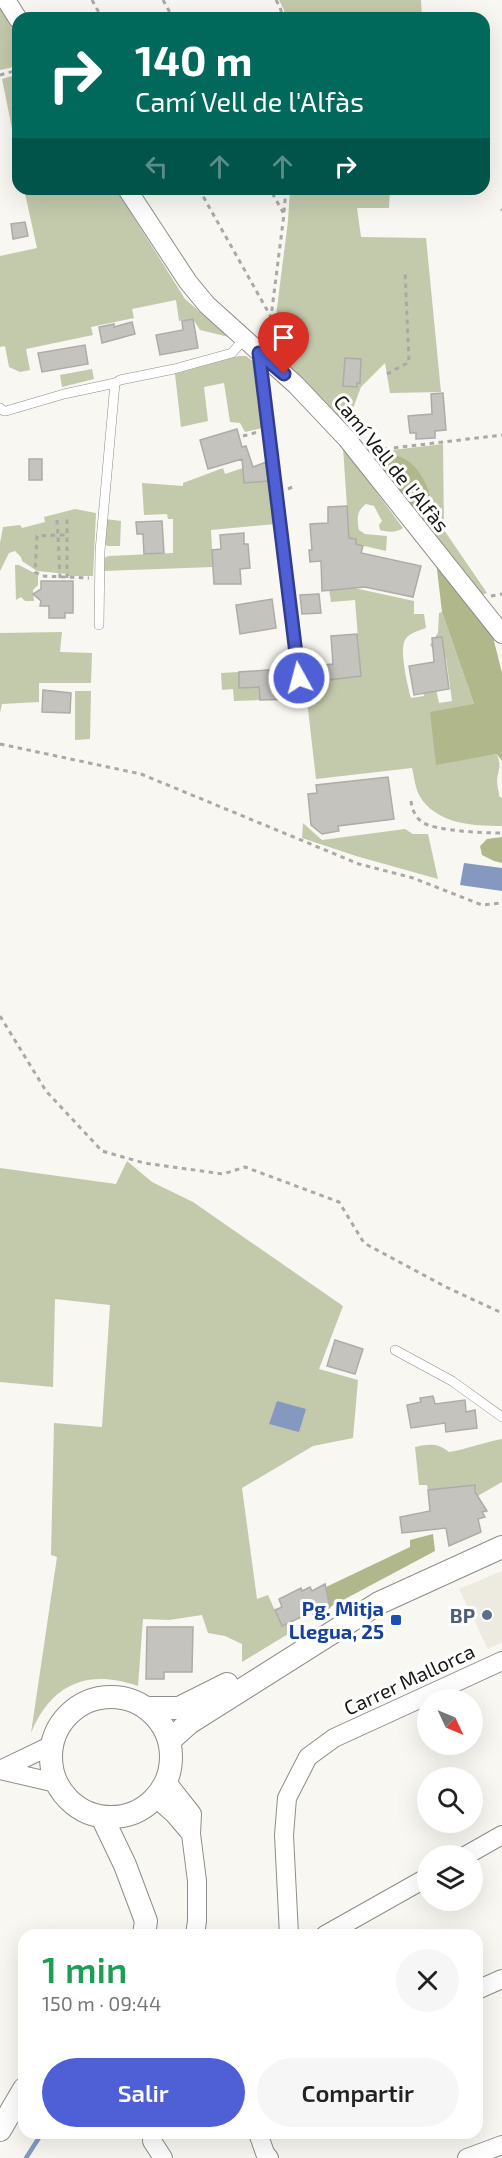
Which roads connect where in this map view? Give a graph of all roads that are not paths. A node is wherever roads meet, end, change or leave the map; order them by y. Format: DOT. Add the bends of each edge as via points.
graph roads {
  1 [pos="131,195"];
  2 [pos="244,339"];
  3 [pos="259,353"];
  4 [pos="115,383"];
  5 [pos="0,408"];
  6 [pos="99,625"];
  7 [pos="502,634"];
  8 [pos="299,678"];
  9 [pos="395,1350"];
  10 [pos="502,1417"];
  11 [pos="502,1547"];
  12 [pos="340,1626"];
  13 [pos="502,1661"];
  14 [pos="147,1708"];
  15 [pos="170,1741"];
  16 [pos="52,1744"];
  17 [pos="0,1770"];
  18 [pos="56,1783"];
  19 [pos="161,1789"];
  20 [pos="112,1817"];
  21 [pos="502,1835"];
  22 [pos="483,1846"];
  23 [pos="417,1883"];
  24 [pos="145,1929"];
  25 [pos="196,1929"];
  26 [pos="289,1929"];
  27 [pos="336,1929"];
  28 [pos="502,1979"];
  29 [pos="483,1987"];
  30 [pos="18,2099"];
  31 [pos="0,2130"];
  32 [pos="152,2139"];
  33 [pos="260,2139"];
  34 [pos="502,2145"];
  35 [pos="163,2158"];
  36 [pos="269,2158"];
  37 [pos="467,2158"];
  1 -- 2 [label="street, Camí Vell de l'Alfàs" via="188,282"];
  2 -- 3 [label="street, Camí Vell de l'Alfàs"];
  2 -- 4 [label="lane" via="232,353"];
  3 -- 7 [label="street, Camí Vell de l'Alfàs" via="347,439"];
  3 -- 8 [label="lane"];
  4 -- 5 [label="lane" via="4,411"];
  4 -- 6 [label="lane" via="100,551"];
  9 -- 10 [label="lane" via="452,1382"];
  11 -- 12 [label="street" via="379,1603"];
  12 -- 14 [label="street" via="179,1708"];
  12 -- 15 [label="street" via="189,1723"];
  13 -- 26 [label="street, Carrer Mallorca" via="334,1738 308,1757 287,1798"];
  14 -- 15 [label="street" via="161,1722"];
  14 -- 16 [label="street" via="129,1699 109,1696 89,1701 65,1719"];
  15 -- 19 [label="street" via="171,1761"];
  16 -- 17 [label="street"];
  16 -- 18 [label="street" via="51,1764"];
  17 -- 18 [label="street"];
  18 -- 20 [label="street" via="83,1811"];
  19 -- 20 [label="street" via="140,1810"];
  19 -- 25 [label="street" via="174,1814 191,1834 197,1881"];
  20 -- 24 [label="street" via="146,1921"];
  21 -- 22 [label="street"];
  23 -- 27 [label="street"];
  28 -- 29 [label="street"];
  30 -- 31 [label="street"];
  32 -- 35 [label="street"];
  33 -- 36 [label="street"];
  34 -- 37 [label="street"];
}
